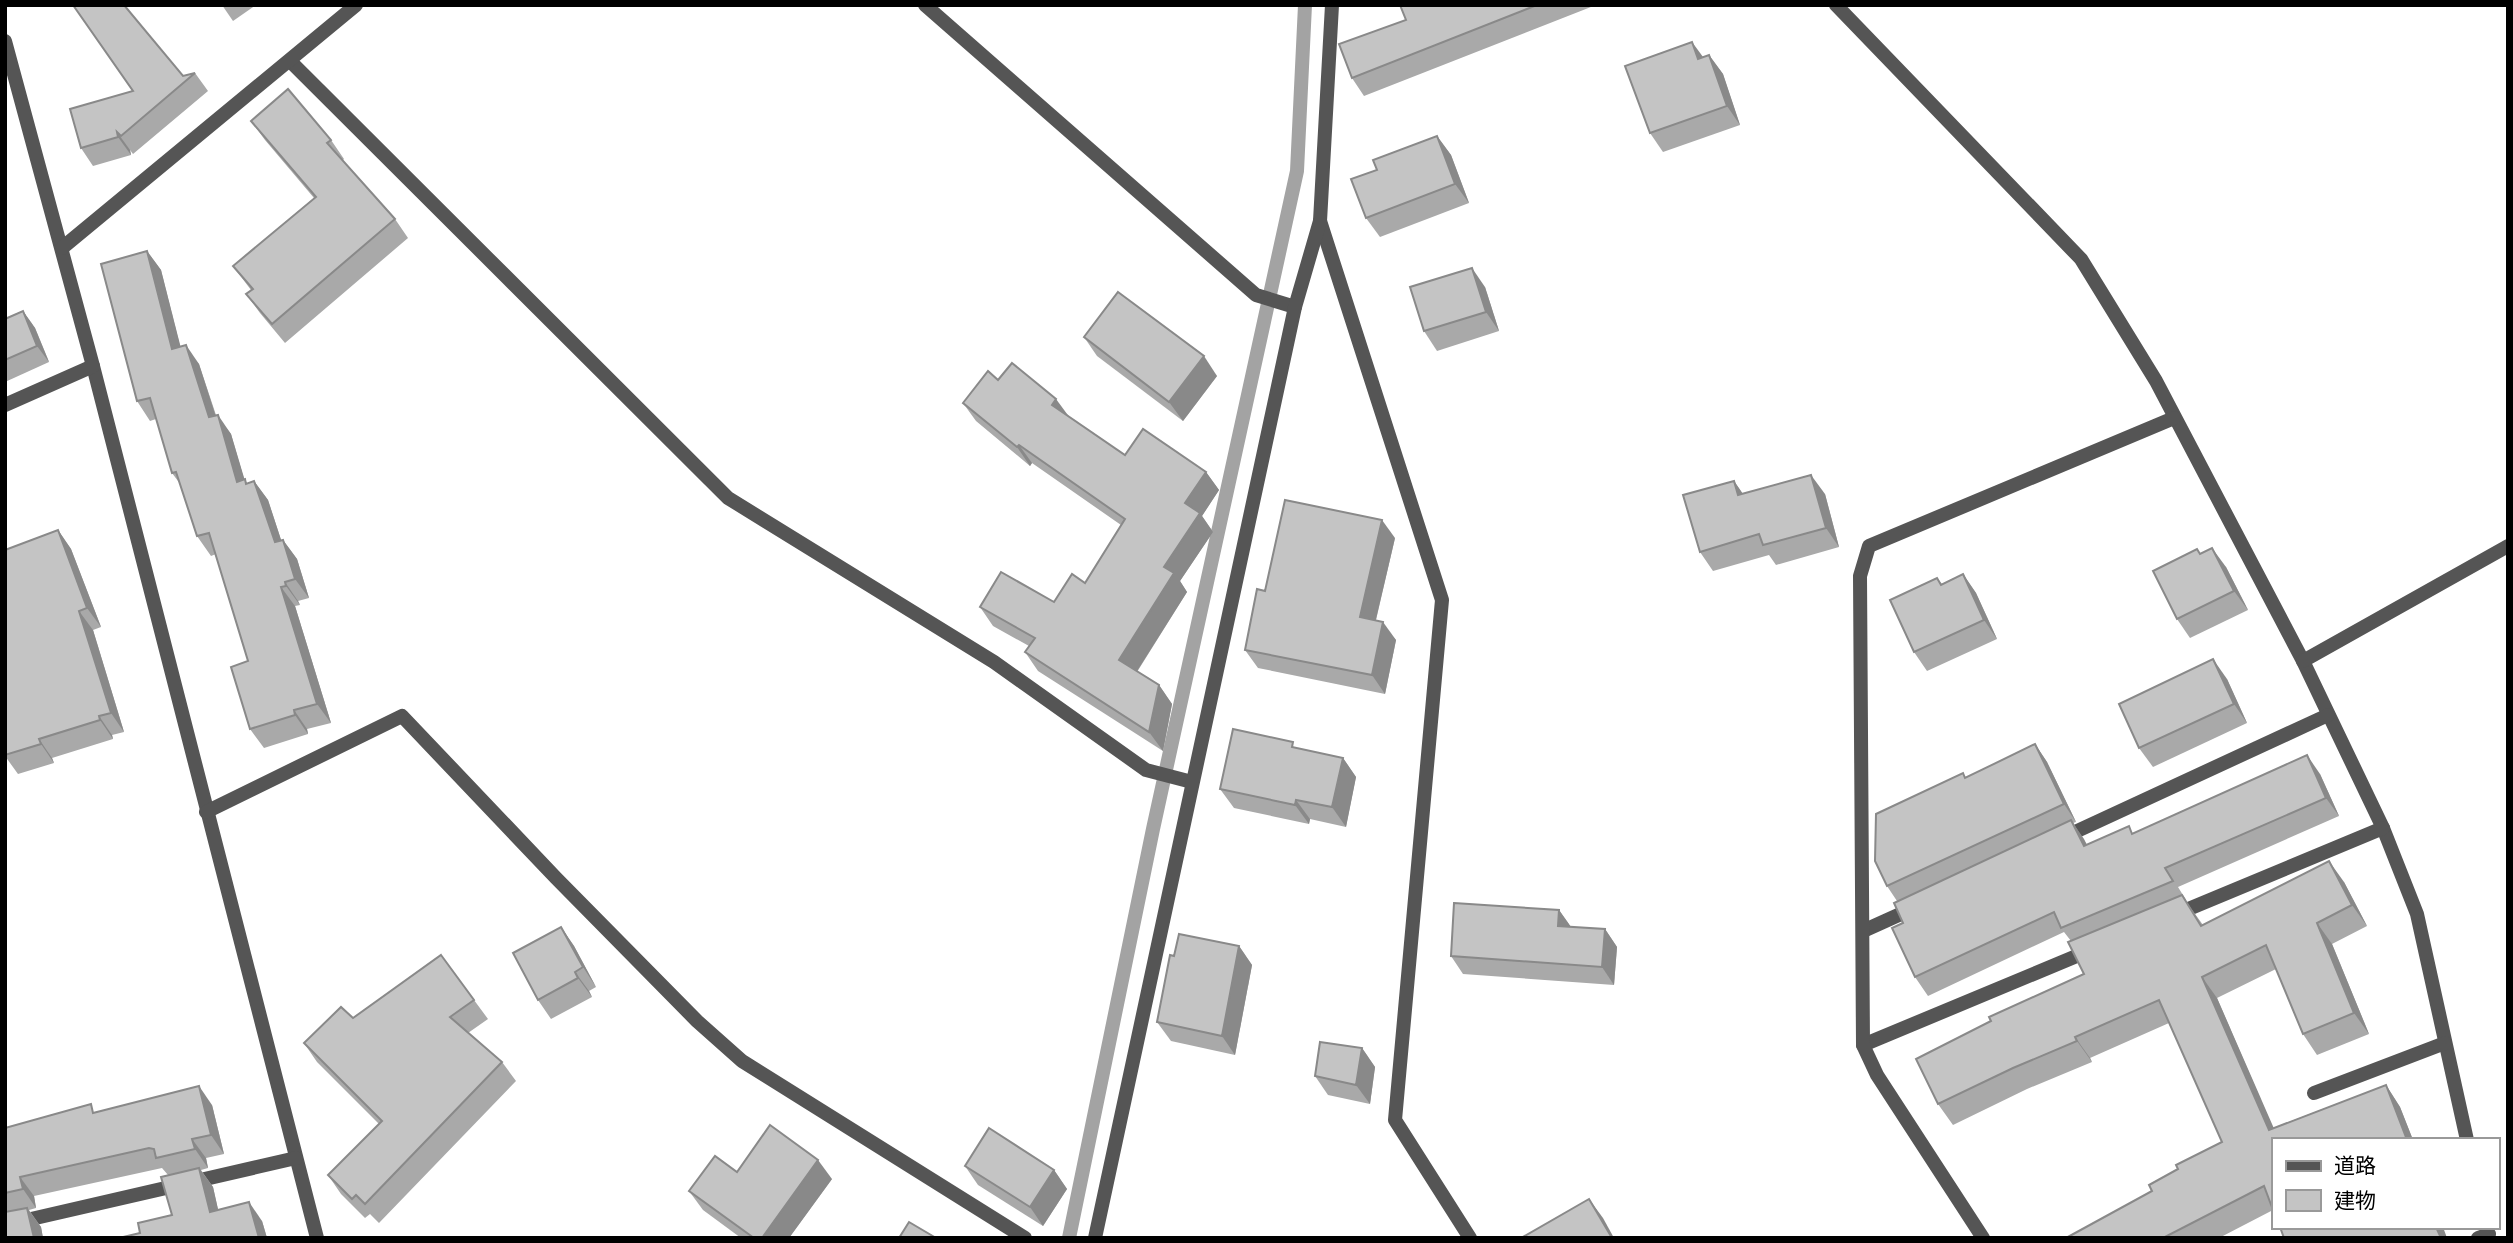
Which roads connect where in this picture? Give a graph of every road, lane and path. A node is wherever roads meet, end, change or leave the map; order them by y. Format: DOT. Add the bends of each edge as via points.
graph roads {
  1 [pos="356,5"];
  2 [pos="925,5"];
  3 [pos="1332,5"];
  4 [pos="1836,5"];
  5 [pos="5,41"];
  6 [pos="289,61"];
  7 [pos="1320,221"];
  8 [pos="62,248"];
  9 [pos="1295,307"];
  10 [pos="93,366"];
  11 [pos="5,405"];
  12 [pos="2174,418"];
  13 [pos="2508,546"];
  14 [pos="2303,661"];
  15 [pos="2328,715"];
  16 [pos="1192,782"];
  17 [pos="206,812"];
  18 [pos="2383,828"];
  19 [pos="2052,844"];
  20 [pos="1926,902"];
  21 [pos="2155,923"];
  22 [pos="1863,931"];
  23 [pos="2104,944"];
  24 [pos="2445,1043"];
  25 [pos="1863,1045"];
  26 [pos="2314,1093"];
  27 [pos="2467,1138"];
  28 [pos="296,1157"];
  29 [pos="5,1224"];
  30 [pos="317,1238"];
  31 [pos="1025,1238"];
  32 [pos="1095,1238"];
  33 [pos="1471,1238"];
  34 [pos="1983,1238"];
  1 -- 6 [label="street"];
  2 -- 9 [label="street" via="1256,295"];
  3 -- 7 [label="street"];
  4 -- 12 [label="street" via="2081,259"];
  5 -- 8 [label="street"];
  6 -- 8 [label="street"];
  6 -- 16 [label="street" via="728,498 994,662 1146,770"];
  7 -- 9 [label="street"];
  7 -- 33 [label="street" via="1442,600 1395,1120"];
  8 -- 10 [label="street"];
  9 -- 16 [label="street"];
  10 -- 11 [label="street"];
  10 -- 17 [label="street"];
  12 -- 14 [label="street"];
  12 -- 22 [label="street" via="1869,545 1860,576"];
  13 -- 14 [label="street"];
  14 -- 15 [label="street"];
  15 -- 18 [label="street"];
  15 -- 19 [label="street"];
  16 -- 32 [label="street"];
  17 -- 28 [label="street"];
  17 -- 31 [label="street" via="402,716 556,878 742,1061"];
  18 -- 21 [label="street"];
  18 -- 24 [label="street" via="2417,914"];
  20 -- 22 [label="street"];
  22 -- 25 [label="street"];
  23 -- 25 [label="street"];
  24 -- 26 [label="street"];
  24 -- 27 [label="street"];
  25 -- 34 [label="street" via="1877,1075"];
  28 -- 29 [label="street"];
  28 -- 30 [label="street"];
}
